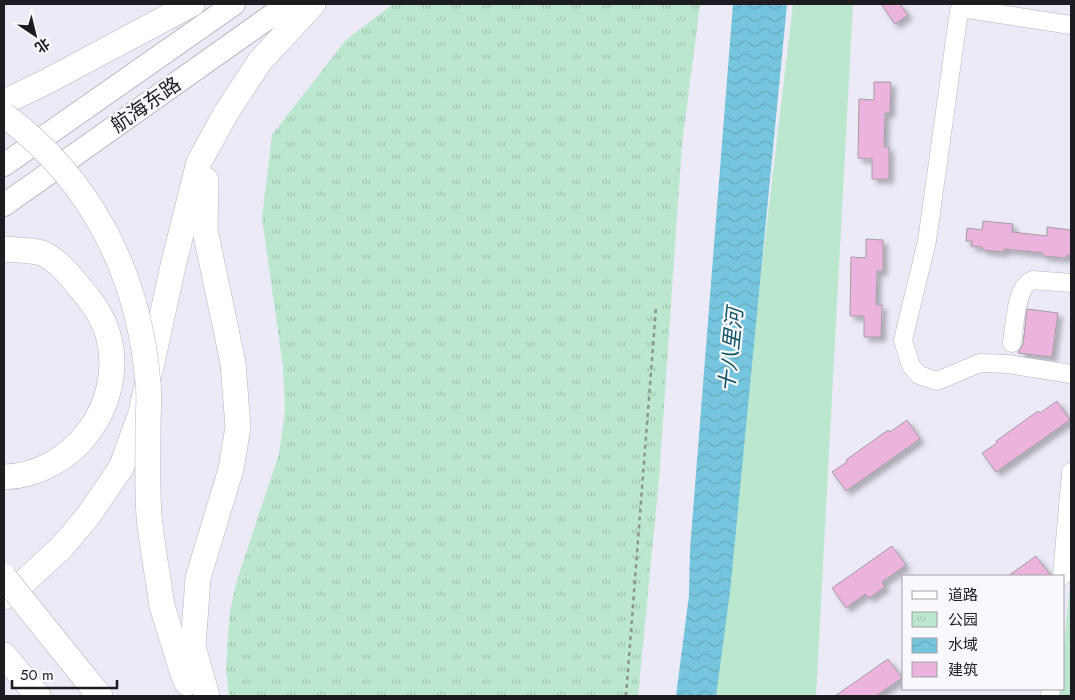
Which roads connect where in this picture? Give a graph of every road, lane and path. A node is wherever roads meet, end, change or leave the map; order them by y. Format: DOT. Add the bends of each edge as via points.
graph roads {
  1 [pos="192,4"];
  2 [pos="234,4"];
  3 [pos="288,4"];
  4 [pos="313,4"];
  5 [pos="1071,25"];
  6 [pos="4,102"];
  7 [pos="4,115"];
  8 [pos="213,136"];
  9 [pos="4,165"];
  10 [pos="4,206"];
  11 [pos="4,249"];
  12 [pos="1071,283"];
  13 [pos="656,307"];
  14 [pos="1012,342"];
  15 [pos="1071,374"];
  16 [pos="1071,472"];
  17 [pos="4,477"];
  18 [pos="1062,575"];
  19 [pos="4,577"];
  20 [pos="4,596"];
  21 [pos="4,655"];
  22 [pos="92,687"];
  23 [pos="36,694"];
  24 [pos="194,696"];
  25 [pos="207,696"];
  26 [pos="626,696"];
  1 -- 6 [label="highway"];
  2 -- 9 [label="main road, 航海东路"];
  3 -- 10 [label="main road, 航海东路"];
  4 -- 8 [label="highway" via="260,61"];
  5 -- 15 [label="lane" via="967,9 959,11 928,241 903,340 911,366 919,375 937,381 980,363"];
  7 -- 24 [label="highway, bridge" via="35,141 77,187 105,230 130,291 149,384 149,516 162,606 183,674"];
  8 -- 20 [label="highway" via="199,162 141,413 121,468 62,547"];
  8 -- 25 [label="highway" via="206,170 205,230 233,363 238,428 231,469 198,578 193,648"];
  11 -- 17 [label="highway" via="42,253 64,269 98,311 109,339 112,368 102,412 86,437 64,457 38,470"];
  12 -- 14 [label="lane" via="1027,282 1019,293"];
  13 -- 26 [label="path"];
  16 -- 18 [label="lane"];
  19 -- 22 [label="highway, bridge"];
  21 -- 23 [label="highway"];
}
